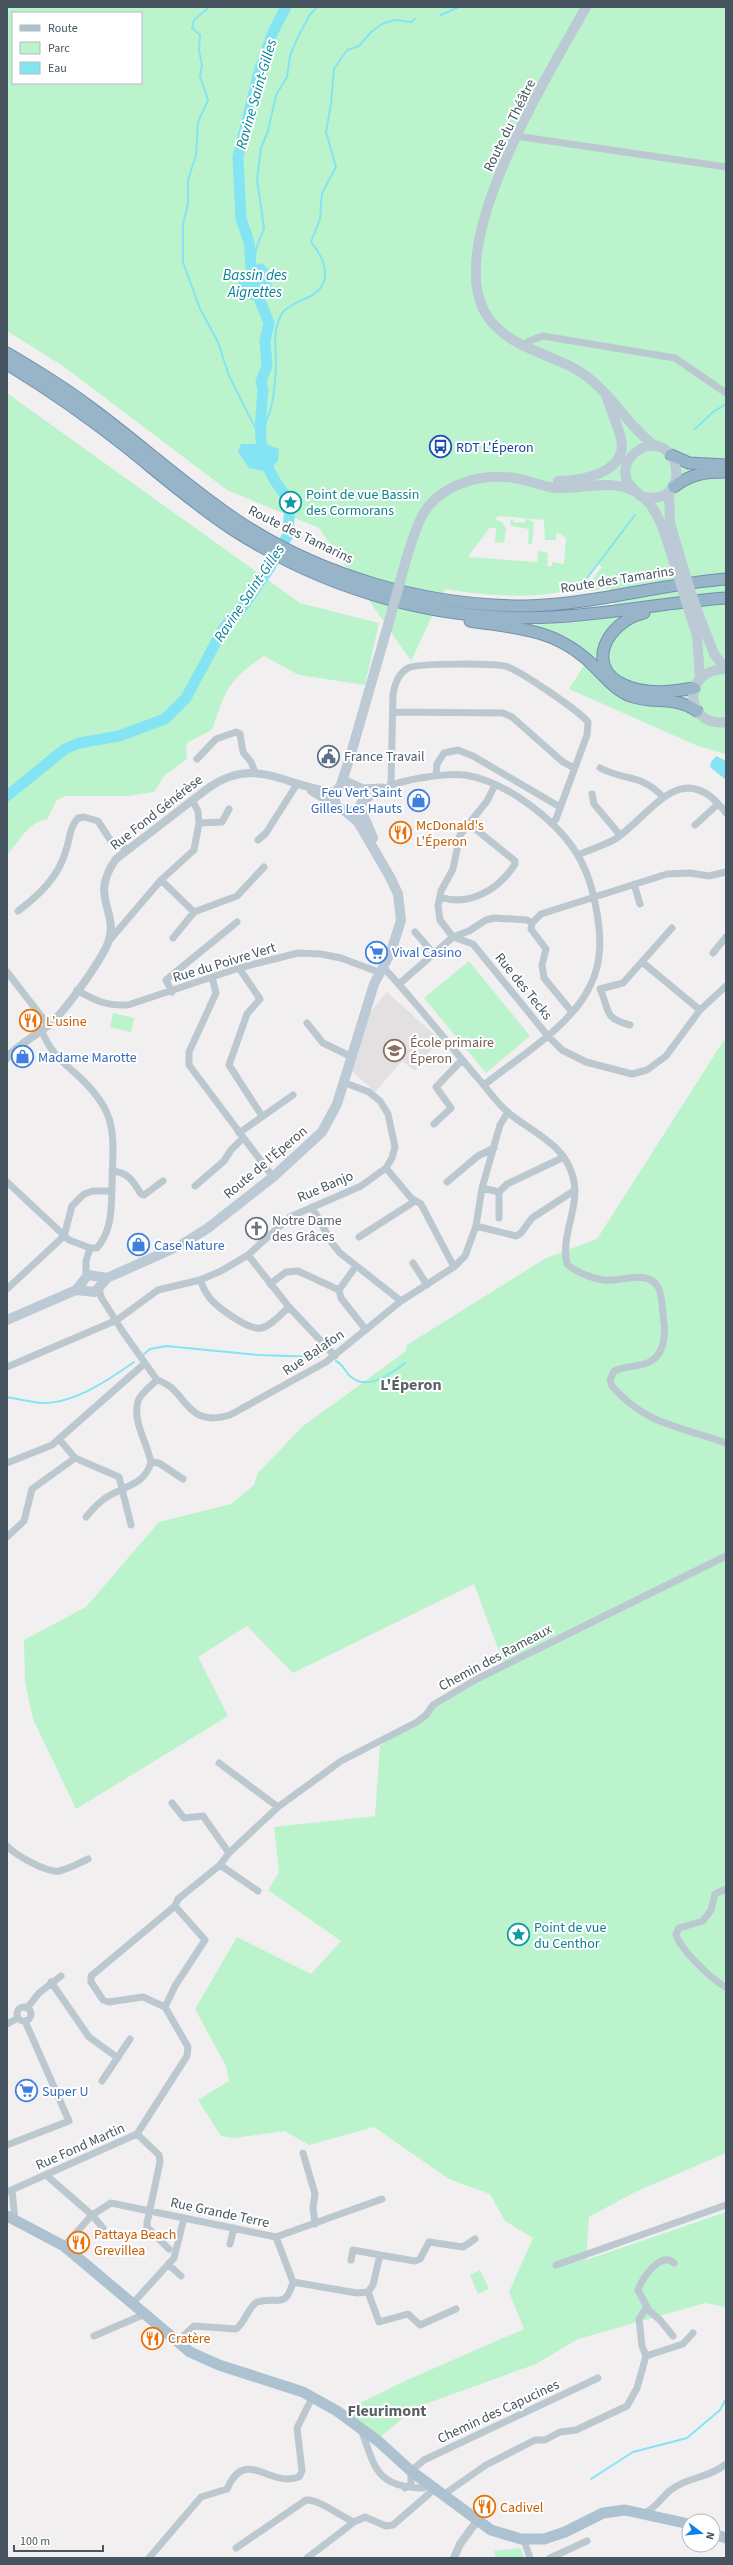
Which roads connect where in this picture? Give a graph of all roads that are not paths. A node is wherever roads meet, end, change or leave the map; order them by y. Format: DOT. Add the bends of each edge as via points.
graph roads {
  1 [pos="586,7"];
  2 [pos="516,136"];
  3 [pos="726,167"];
  4 [pos="523,347"];
  5 [pos="7,353"];
  6 [pos="7,364"];
  7 [pos="601,388"];
  8 [pos="726,393"];
  9 [pos="607,398"];
  10 [pos="655,446"];
  11 [pos="671,455"];
  12 [pos="628,461"];
  13 [pos="726,465"];
  14 [pos="726,472"];
  15 [pos="536,483"];
  16 [pos="571,488"];
  17 [pos="671,489"];
  18 [pos="636,493"];
  19 [pos="235,525"];
  20 [pos="682,574"];
  21 [pos="726,575"];
  22 [pos="726,579"];
  23 [pos="697,581"];
  24 [pos="726,598"];
  25 [pos="726,602"];
  26 [pos="418,607"];
  27 [pos="693,610"];
  28 [pos="726,669"];
  29 [pos="700,678"];
  30 [pos="694,688"];
  31 [pos="697,711"];
  32 [pos="393,712"];
  33 [pos="726,722"];
  34 [pos="352,750"];
  35 [pos="197,759"];
  36 [pos="574,768"];
  37 [pos="600,768"];
  38 [pos="255,772"];
  39 [pos="436,775"];
  40 [pos="297,784"];
  41 [pos="389,785"];
  42 [pos="495,785"];
  43 [pos="357,786"];
  44 [pos="305,787"];
  45 [pos="338,788"];
  46 [pos="592,794"];
  47 [pos="663,797"];
  48 [pos="192,800"];
  49 [pos="718,804"];
  50 [pos="336,806"];
  51 [pos="361,806"];
  52 [pos="560,807"];
  53 [pos="229,808"];
  54 [pos="346,812"];
  55 [pos="726,813"];
  56 [pos="199,823"];
  57 [pos="468,823"];
  58 [pos="552,824"];
  59 [pos="695,825"];
  60 [pos="620,835"];
  61 [pos="258,840"];
  62 [pos="128,849"];
  63 [pos="578,855"];
  64 [pos="264,867"];
  65 [pos="385,870"];
  66 [pos="726,872"];
  67 [pos="161,880"];
  68 [pos="634,884"];
  69 [pos="440,896"];
  70 [pos="595,897"];
  71 [pos="640,904"];
  72 [pos="18,911"];
  73 [pos="194,912"];
  74 [pos="237,922"];
  75 [pos="532,923"];
  76 [pos="672,928"];
  77 [pos="415,932"];
  78 [pos="453,937"];
  79 [pos="726,937"];
  80 [pos="173,938"];
  81 [pos="108,942"];
  82 [pos="713,953"];
  83 [pos="434,954"];
  84 [pos="642,962"];
  85 [pos="239,968"];
  86 [pos="382,970"];
  87 [pos="7,972"];
  88 [pos="212,977"];
  89 [pos="399,984"];
  90 [pos="591,985"];
  91 [pos="726,986"];
  92 [pos="600,989"];
  93 [pos="77,990"];
  94 [pos="172,992"];
  95 [pos="700,1010"];
  96 [pos="572,1012"];
  97 [pos="307,1022"];
  98 [pos="630,1025"];
  99 [pos="49,1026"];
  100 [pos="42,1031"];
  101 [pos="548,1035"];
  102 [pos="350,1056"];
  103 [pos="7,1058"];
  104 [pos="462,1060"];
  105 [pos="343,1082"];
  106 [pos="484,1085"];
  107 [pos="292,1094"];
  108 [pos="508,1112"];
  109 [pos="262,1116"];
  110 [pos="434,1124"];
  111 [pos="241,1136"];
  112 [pos="494,1148"];
  113 [pos="564,1157"];
  114 [pos="386,1168"];
  115 [pos="112,1171"];
  116 [pos="273,1177"];
  117 [pos="163,1181"];
  118 [pos="7,1182"];
  119 [pos="447,1182"];
  120 [pos="195,1186"];
  121 [pos="482,1188"];
  122 [pos="575,1190"];
  123 [pos="112,1191"];
  124 [pos="499,1192"];
  125 [pos="415,1201"];
  126 [pos="312,1207"];
  127 [pos="499,1218"];
  128 [pos="476,1226"];
  129 [pos="64,1236"];
  130 [pos="359,1237"];
  131 [pos="90,1248"];
  132 [pos="248,1255"];
  133 [pos="413,1263"];
  134 [pos="356,1266"];
  135 [pos="454,1267"];
  136 [pos="200,1280"];
  137 [pos="93,1283"];
  138 [pos="270,1284"];
  139 [pos="427,1285"];
  140 [pos="7,1289"];
  141 [pos="339,1290"];
  142 [pos="401,1301"];
  143 [pos="289,1307"];
  144 [pos="7,1320"];
  145 [pos="117,1320"];
  146 [pos="366,1330"];
  147 [pos="335,1356"];
  148 [pos="144,1364"];
  149 [pos="7,1367"];
  150 [pos="157,1380"];
  151 [pos="59,1439"];
  152 [pos="726,1442"];
  153 [pos="75,1458"];
  154 [pos="151,1462"];
  155 [pos="7,1463"];
  156 [pos="183,1479"];
  157 [pos="123,1489"];
  158 [pos="86,1517"];
  159 [pos="131,1525"];
  160 [pos="7,1537"];
  161 [pos="726,1556"];
  162 [pos="219,1763"];
  163 [pos="172,1803"];
  164 [pos="278,1807"];
  165 [pos="7,1846"];
  166 [pos="229,1853"];
  167 [pos="88,1859"];
  168 [pos="220,1865"];
  169 [pos="726,1889"];
  170 [pos="258,1891"];
  171 [pos="175,1906"];
  172 [pos="61,1976"];
  173 [pos="51,1982"];
  174 [pos="726,1987"];
  175 [pos="165,2007"];
  176 [pos="27,2008"];
  177 [pos="18,2018"];
  178 [pos="25,2021"];
  179 [pos="7,2024"];
  180 [pos="130,2039"];
  181 [pos="118,2058"];
  182 [pos="102,2081"];
  183 [pos="137,2134"];
  184 [pos="7,2146"];
  185 [pos="302,2153"];
  186 [pos="46,2175"];
  187 [pos="9,2191"];
  188 [pos="382,2199"];
  189 [pos="726,2205"];
  190 [pos="150,2210"];
  191 [pos="92,2215"];
  192 [pos="11,2218"];
  193 [pos="184,2218"];
  194 [pos="315,2224"];
  195 [pos="103,2228"];
  196 [pos="234,2228"];
  197 [pos="276,2237"];
  198 [pos="475,2239"];
  199 [pos="230,2244"];
  200 [pos="64,2246"];
  201 [pos="169,2248"];
  202 [pos="380,2255"];
  203 [pos="351,2260"];
  204 [pos="674,2263"];
  205 [pos="168,2264"];
  206 [pos="556,2265"];
  207 [pos="181,2276"];
  208 [pos="293,2282"];
  209 [pos="368,2292"];
  210 [pos="133,2303"];
  211 [pos="456,2309"];
  212 [pos="647,2309"];
  213 [pos="145,2314"];
  214 [pos="693,2333"];
  215 [pos="94,2336"];
  216 [pos="673,2336"];
  217 [pos="177,2342"];
  218 [pos="646,2356"];
  219 [pos="598,2378"];
  220 [pos="313,2396"];
  221 [pos="360,2427"];
  222 [pos="726,2464"];
  223 [pos="411,2471"];
  224 [pos="405,2488"];
  225 [pos="427,2491"];
  226 [pos="443,2495"];
  227 [pos="664,2496"];
  228 [pos="643,2514"];
  229 [pos="663,2518"];
  230 [pos="354,2522"];
  231 [pos="681,2523"];
  232 [pos="475,2524"];
  233 [pos="522,2540"];
  234 [pos="587,2540"];
  235 [pos="236,2548"];
  236 [pos="149,2558"];
  237 [pos="307,2558"];
  238 [pos="454,2558"];
  239 [pos="530,2558"];
  240 [pos="550,2558"];
  1 -- 2 [label="main road, Route du Théâtre"];
  2 -- 3 [label="street"];
  2 -- 4 [label="main road, Route du Théâtre" via="492,194 478,250 475,280 481,303 489,319 510,340"];
  4 -- 7 [label="main road, Route du Théâtre" via="578,369"];
  4 -- 8 [label="street" via="543,336 675,358"];
  5 -- 19 [label="highway, Route des Tamarins" via="90,407"];
  6 -- 19 [label="highway, Route des Tamarins" via="85,415"];
  7 -- 9 [label="main road, Route du Théâtre"];
  7 -- 10 [label="main road, Route du Théâtre" via="636,431"];
  9 -- 12 [label="main road, Route du Théâtre" via="623,426"];
  9 -- 15 [label="main road" via="622,444 616,461 599,474 581,479"];
  10 -- 11 [label="main road"];
  10 -- 12 [label="main road" via="641,449"];
  11 -- 13 [label="highway" via="689,463"];
  11 -- 17 [label="main road" via="678,470"];
  12 -- 16 [label="main road" via="599,479"];
  12 -- 18 [label="main road" via="625,474"];
  14 -- 17 [label="highway" via="698,473 686,477"];
  15 -- 16 [label="main road" via="555,488"];
  15 -- 34 [label="main road, bridge" via="492,476 452,488 435,501 424,514 406,560"];
  16 -- 18 [label="main road" via="618,484"];
  17 -- 18 [label="main road" via="660,497 650,499"];
  17 -- 20 [label="main road" via="670,523"];
  18 -- 20 [label="main road" via="651,506 657,516"];
  19 -- 23 [label="highway, Route des Tamarins" via="328,567 400,592 456,602 553,605"];
  19 -- 26 [label="highway, Route des Tamarins" via="325,578 384,599"];
  20 -- 27 [label="main road, bridge"];
  21 -- 23 [label="highway"];
  22 -- 23 [label="highway, Route des Tamarins"];
  24 -- 26 [label="highway, Route des Tamarins" via="583,615 532,618"];
  25 -- 30 [label="highway" via="701,604 628,618 614,629 605,644 603,658 606,667 626,686 650,692"];
  26 -- 31 [label="highway" via="466,620 545,633 573,648 620,691 639,698 682,702"];
  27 -- 28 [label="main road" via="714,654"];
  27 -- 29 [label="main road"];
  28 -- 29 [label="main road" via="712,670"];
  29 -- 30 [label="main road"];
  30 -- 31 [label="main road" via="693,700"];
  31 -- 33 [label="main road" via="714,723"];
  32 -- 36 [label="street" via="503,712 563,762"];
  32 -- 36 [label="street" via="395,685 398,677 408,668 422,665 507,666 588,722 587,735"];
  32 -- 41 [label="street"];
  34 -- 43 [label="main road"];
  34 -- 45 [label="main road"];
  35 -- 38 [label="street" via="216,739 236,732 240,734 243,752 252,762"];
  36 -- 52 [label="street"];
  37 -- 47 [label="street" via="643,780"];
  38 -- 40 [label="street, Rue Fond Générèse"];
  38 -- 48 [label="street, Rue Fond Générèse" via="235,773 221,778"];
  39 -- 41 [label="street"];
  39 -- 42 [label="street" via="466,776"];
  39 -- 52 [label="street" via="437,764 444,753 458,750"];
  40 -- 44 [label="street, Rue Fond Générèse"];
  40 -- 61 [label="street" via="266,833"];
  41 -- 43 [label="street"];
  41 -- 51 [label="street"];
  42 -- 57 [label="street" via="487,801"];
  42 -- 58 [label="street" via="539,812"];
  43 -- 45 [label="main road"];
  43 -- 51 [label="main road" via="364,800"];
  44 -- 45 [label="street, Rue Fond Générèse"];
  44 -- 50 [label="street, Rue Fond Générèse"];
  45 -- 50 [label="main road"];
  46 -- 60 [label="street" via="594,804"];
  47 -- 49 [label="street" via="677,790 690,790 702,793"];
  47 -- 60 [label="street"];
  48 -- 56 [label="street" via="198,812"];
  48 -- 62 [label="street, Rue Fond Générèse"];
  49 -- 55 [label="street"];
  49 -- 59 [label="street"];
  50 -- 54 [label="main road"];
  51 -- 54 [label="main road" via="354,811"];
  51 -- 65 [label="main road, Route de l'Éperon"];
  52 -- 58 [label="street"];
  53 -- 56 [label="street" via="222,822"];
  54 -- 65 [label="main road, Route de l'Éperon" via="358,822"];
  56 -- 67 [label="street" via="194,850"];
  57 -- 69 [label="street" via="460,835 453,869"];
  57 -- 69 [label="street" via="515,861 515,864 498,884 484,893 460,900"];
  58 -- 63 [label="street"];
  60 -- 63 [label="street"];
  62 -- 72 [label="street" via="111,841 98,820 78,818 71,829 66,852 56,873 41,892"];
  62 -- 81 [label="street, Rue Fond Générèse" via="106,872 103,885 109,917"];
  63 -- 70 [label="street"];
  64 -- 73 [label="street" via="237,896"];
  65 -- 86 [label="main road, Route de l'Éperon" via="398,894 401,920"];
  66 -- 68 [label="street" via="709,876 674,873"];
  67 -- 73 [label="street"];
  67 -- 81 [label="street"];
  68 -- 70 [label="street"];
  68 -- 71 [label="street"];
  69 -- 78 [label="street" via="438,915"];
  70 -- 75 [label="street" via="541,914"];
  70 -- 90 [label="street" via="600,949"];
  73 -- 80 [label="street"];
  74 -- 94 [label="street" via="166,980"];
  75 -- 78 [label="street" via="527,920 489,918 469,931"];
  75 -- 96 [label="street" via="533,935 546,949 542,965 544,978"];
  76 -- 84 [label="street"];
  77 -- 83 [label="street"];
  78 -- 83 [label="street"];
  78 -- 101 [label="street, Rue des Tecks" via="473,944"];
  79 -- 82 [label="street"];
  81 -- 93 [label="street"];
  83 -- 89 [label="street"];
  84 -- 92 [label="street" via="623,983"];
  84 -- 95 [label="street"];
  85 -- 86 [label="street, Rue du Poivre Vert" via="298,953 341,958"];
  85 -- 88 [label="street, Rue du Poivre Vert"];
  85 -- 109 [label="street" via="260,999 246,1014 230,1065"];
  86 -- 89 [label="street"];
  86 -- 102 [label="main road, Route de l'Éperon" via="374,984"];
  87 -- 99 [label="street"];
  88 -- 94 [label="street, Rue du Poivre Vert"];
  88 -- 111 [label="street" via="216,993 188,1059 194,1074"];
  89 -- 104 [label="street"];
  90 -- 92 [label="street"];
  90 -- 96 [label="street"];
  91 -- 95 [label="street"];
  92 -- 98 [label="street" via="612,1018"];
  93 -- 94 [label="street, Rue du Poivre Vert" via="97,1002 111,1006 128,1005"];
  93 -- 99 [label="street" via="66,1008"];
  95 -- 101 [label="street" via="666,1056 656,1065 640,1073 632,1074 586,1062 562,1050"];
  96 -- 101 [label="street"];
  97 -- 102 [label="street" via="323,1043"];
  99 -- 100 [label="street"];
  100 -- 103 [label="street" via="19,1046"];
  100 -- 115 [label="street" via="55,1057 91,1089 104,1105 111,1126 114,1149"];
  101 -- 106 [label="street, Rue des Tecks"];
  102 -- 105 [label="main road, Route de l'Éperon"];
  104 -- 106 [label="street"];
  104 -- 110 [label="street" via="436,1086 451,1108"];
  105 -- 114 [label="street" via="369,1092 380,1101 388,1114 394,1147 392,1158"];
  105 -- 116 [label="main road, Route de l'Éperon" via="337,1104 322,1132"];
  106 -- 108 [label="street"];
  107 -- 109 [label="street"];
  108 -- 112 [label="street, Rue Balafon" via="500,1125"];
  108 -- 113 [label="street" via="540,1133"];
  109 -- 111 [label="street"];
  111 -- 116 [label="street"];
  111 -- 120 [label="street" via="224,1161"];
  112 -- 119 [label="street" via="478,1156"];
  112 -- 121 [label="street, Rue Balafon"];
  113 -- 122 [label="street"];
  113 -- 124 [label="street" via="507,1184"];
  114 -- 125 [label="street"];
  114 -- 126 [label="street, Rue Banjo" via="361,1186"];
  115 -- 117 [label="street" via="124,1172 144,1195"];
  115 -- 123 [label="street"];
  116 -- 137 [label="main road, Route de l'Éperon" via="208,1228 181,1245"];
  118 -- 129 [label="street"];
  121 -- 124 [label="street"];
  121 -- 128 [label="street, Rue Balafon"];
  122 -- 128 [label="street" via="532,1218 516,1236"];
  122 -- 152 [label="street" via="575,1202 566,1241 567,1264 573,1269 604,1280 648,1278 658,1286 665,1326 660,1352 650,1363 614,1371 610,1380 612,1386 647,1416 668,1426"];
  123 -- 129 [label="street" via="93,1191 84,1194 72,1206"];
  123 -- 131 [label="street" via="111,1216 106,1238 97,1248"];
  124 -- 127 [label="street"];
  125 -- 130 [label="street"];
  125 -- 135 [label="street" via="421,1204"];
  126 -- 132 [label="street, Rue Banjo" via="290,1217"];
  126 -- 134 [label="street" via="332,1243"];
  128 -- 135 [label="street, Rue Balafon" via="471,1245"];
  129 -- 131 [label="street"];
  129 -- 140 [label="street"];
  131 -- 137 [label="street" via="86,1261"];
  132 -- 136 [label="street, Rue Banjo" via="221,1272"];
  132 -- 138 [label="street"];
  133 -- 139 [label="street"];
  134 -- 141 [label="street"];
  134 -- 142 [label="street"];
  135 -- 139 [label="street, Rue Balafon"];
  136 -- 143 [label="street" via="207,1294 227,1314 255,1328 267,1325"];
  136 -- 145 [label="street, Rue Banjo" via="158,1290"];
  137 -- 144 [label="main road, Route de l'Éperon"];
  137 -- 145 [label="street, Rue Balafon"];
  138 -- 141 [label="street" via="286,1272 298,1271"];
  138 -- 143 [label="street"];
  139 -- 142 [label="street, Rue Balafon"];
  141 -- 146 [label="street" via="341,1298"];
  142 -- 146 [label="street, Rue Balafon"];
  143 -- 147 [label="street"];
  145 -- 148 [label="street, Rue Balafon"];
  145 -- 149 [label="street, Rue Banjo"];
  146 -- 147 [label="street, Rue Balafon"];
  147 -- 150 [label="street, Rue Balafon" via="288,1384 220,1418 209,1418 193,1411 166,1383"];
  148 -- 150 [label="street, Rue Balafon"];
  148 -- 151 [label="street"];
  150 -- 154 [label="street" via="141,1396 137,1409"];
  151 -- 153 [label="street"];
  151 -- 155 [label="street" via="44,1449"];
  153 -- 157 [label="street" via="119,1477"];
  153 -- 160 [label="street" via="32,1489 24,1521"];
  154 -- 156 [label="street"];
  154 -- 157 [label="street" via="144,1478"];
  157 -- 158 [label="street" via="105,1498"];
  157 -- 159 [label="street"];
  161 -- 164 [label="street, Chemin des Rameaux" via="477,1679 433,1705 426,1716 417,1722 341,1761"];
  162 -- 164 [label="street"];
  163 -- 166 [label="street" via="184,1818 204,1816"];
  164 -- 166 [label="street, Chemin des Rameaux"];
  165 -- 167 [label="street" via="14,1855 58,1871"];
  166 -- 168 [label="street, Chemin des Rameaux"];
  168 -- 170 [label="street"];
  168 -- 171 [label="street, Chemin des Rameaux" via="178,1899"];
  169 -- 174 [label="street" via="715,1894 711,1910 703,1921 679,1928 676,1934 679,1944 711,1977"];
  171 -- 175 [label="street" via="205,1940 175,1986"];
  171 -- 175 [label="street, Chemin des Rameaux" via="91,1976 91,1982 103,2000 109,2002 143,1997"];
  172 -- 173 [label="street"];
  173 -- 176 [label="street"];
  173 -- 181 [label="street" via="89,2038"];
  175 -- 183 [label="street, Rue Fond Martin" via="188,2047 187,2056"];
  176 -- 177 [label="street" via="18,2009"];
  176 -- 178 [label="street" via="31,2016"];
  177 -- 178 [label="street"];
  177 -- 179 [label="street"];
  178 -- 184 [label="street" via="69,2120"];
  180 -- 181 [label="street"];
  181 -- 182 [label="street"];
  183 -- 186 [label="street, Rue Fond Martin"];
  183 -- 190 [label="street" via="158,2155 160,2162"];
  185 -- 194 [label="street" via="315,2194"];
  186 -- 187 [label="street, Rue Fond Martin"];
  186 -- 191 [label="street"];
  187 -- 192 [label="street"];
  188 -- 194 [label="street, Rue Grande Terre"];
  189 -- 206 [label="street"];
  190 -- 191 [label="street, Rue Grande Terre" via="111,2203"];
  190 -- 193 [label="street, Rue Grande Terre"];
  190 -- 201 [label="street" via="148,2227"];
  191 -- 195 [label="street"];
  191 -- 200 [label="street, Rue Grande Terre"];
  192 -- 200 [label="main road"];
  193 -- 196 [label="street, Rue Grande Terre"];
  193 -- 205 [label="street" via="177,2252"];
  194 -- 197 [label="street, Rue Grande Terre"];
  196 -- 197 [label="street, Rue Grande Terre"];
  196 -- 199 [label="street"];
  197 -- 208 [label="street"];
  198 -- 202 [label="street" via="463,2247 429,2242 420,2259 415,2261"];
  200 -- 210 [label="main road"];
  202 -- 203 [label="street" via="353,2250"];
  202 -- 209 [label="street" via="373,2285"];
  204 -- 212 [label="street" via="664,2260 647,2273 638,2294"];
  205 -- 207 [label="street"];
  205 -- 210 [label="street"];
  208 -- 209 [label="street" via="358,2293"];
  208 -- 217 [label="street" via="288,2296 282,2300 262,2300 253,2304 236,2329 194,2326"];
  209 -- 211 [label="street" via="379,2322 408,2314 420,2325"];
  210 -- 213 [label="main road"];
  212 -- 216 [label="street"];
  212 -- 218 [label="street" via="639,2319 642,2346"];
  213 -- 215 [label="street"];
  213 -- 217 [label="main road"];
  214 -- 218 [label="street" via="683,2344"];
  217 -- 220 [label="main road" via="203,2359"];
  218 -- 226 [label="street" via="636,2388 627,2406 576,2430 560,2432 545,2440 536,2440 486,2465"];
  219 -- 223 [label="street, Chemin des Capucines" via="476,2434 424,2460"];
  220 -- 221 [label="main road"];
  220 -- 236 [label="street" via="297,2428 302,2471 299,2477 283,2480 253,2469 239,2471 227,2489 201,2497"];
  221 -- 223 [label="main road"];
  221 -- 224 [label="street" via="375,2469 387,2480"];
  222 -- 227 [label="street" via="712,2474 676,2487"];
  223 -- 224 [label="street" via="411,2484"];
  223 -- 225 [label="main road"];
  223 -- 226 [label="main road"];
  224 -- 225 [label="street"];
  225 -- 230 [label="street" via="393,2525 386,2526 368,2517"];
  225 -- 232 [label="main road"];
  226 -- 232 [label="main road"];
  227 -- 228 [label="street" via="656,2507"];
  227 -- 229 [label="street" via="661,2508"];
  228 -- 229 [label="main road"];
  228 -- 233 [label="main road" via="625,2510 611,2511 544,2539"];
  229 -- 231 [label="main road"];
  230 -- 235 [label="street" via="314,2500 306,2500"];
  230 -- 237 [label="street"];
  232 -- 233 [label="main road" via="498,2539"];
  232 -- 238 [label="street" via="460,2544"];
  233 -- 239 [label="street"];
  234 -- 240 [label="street"];
}
